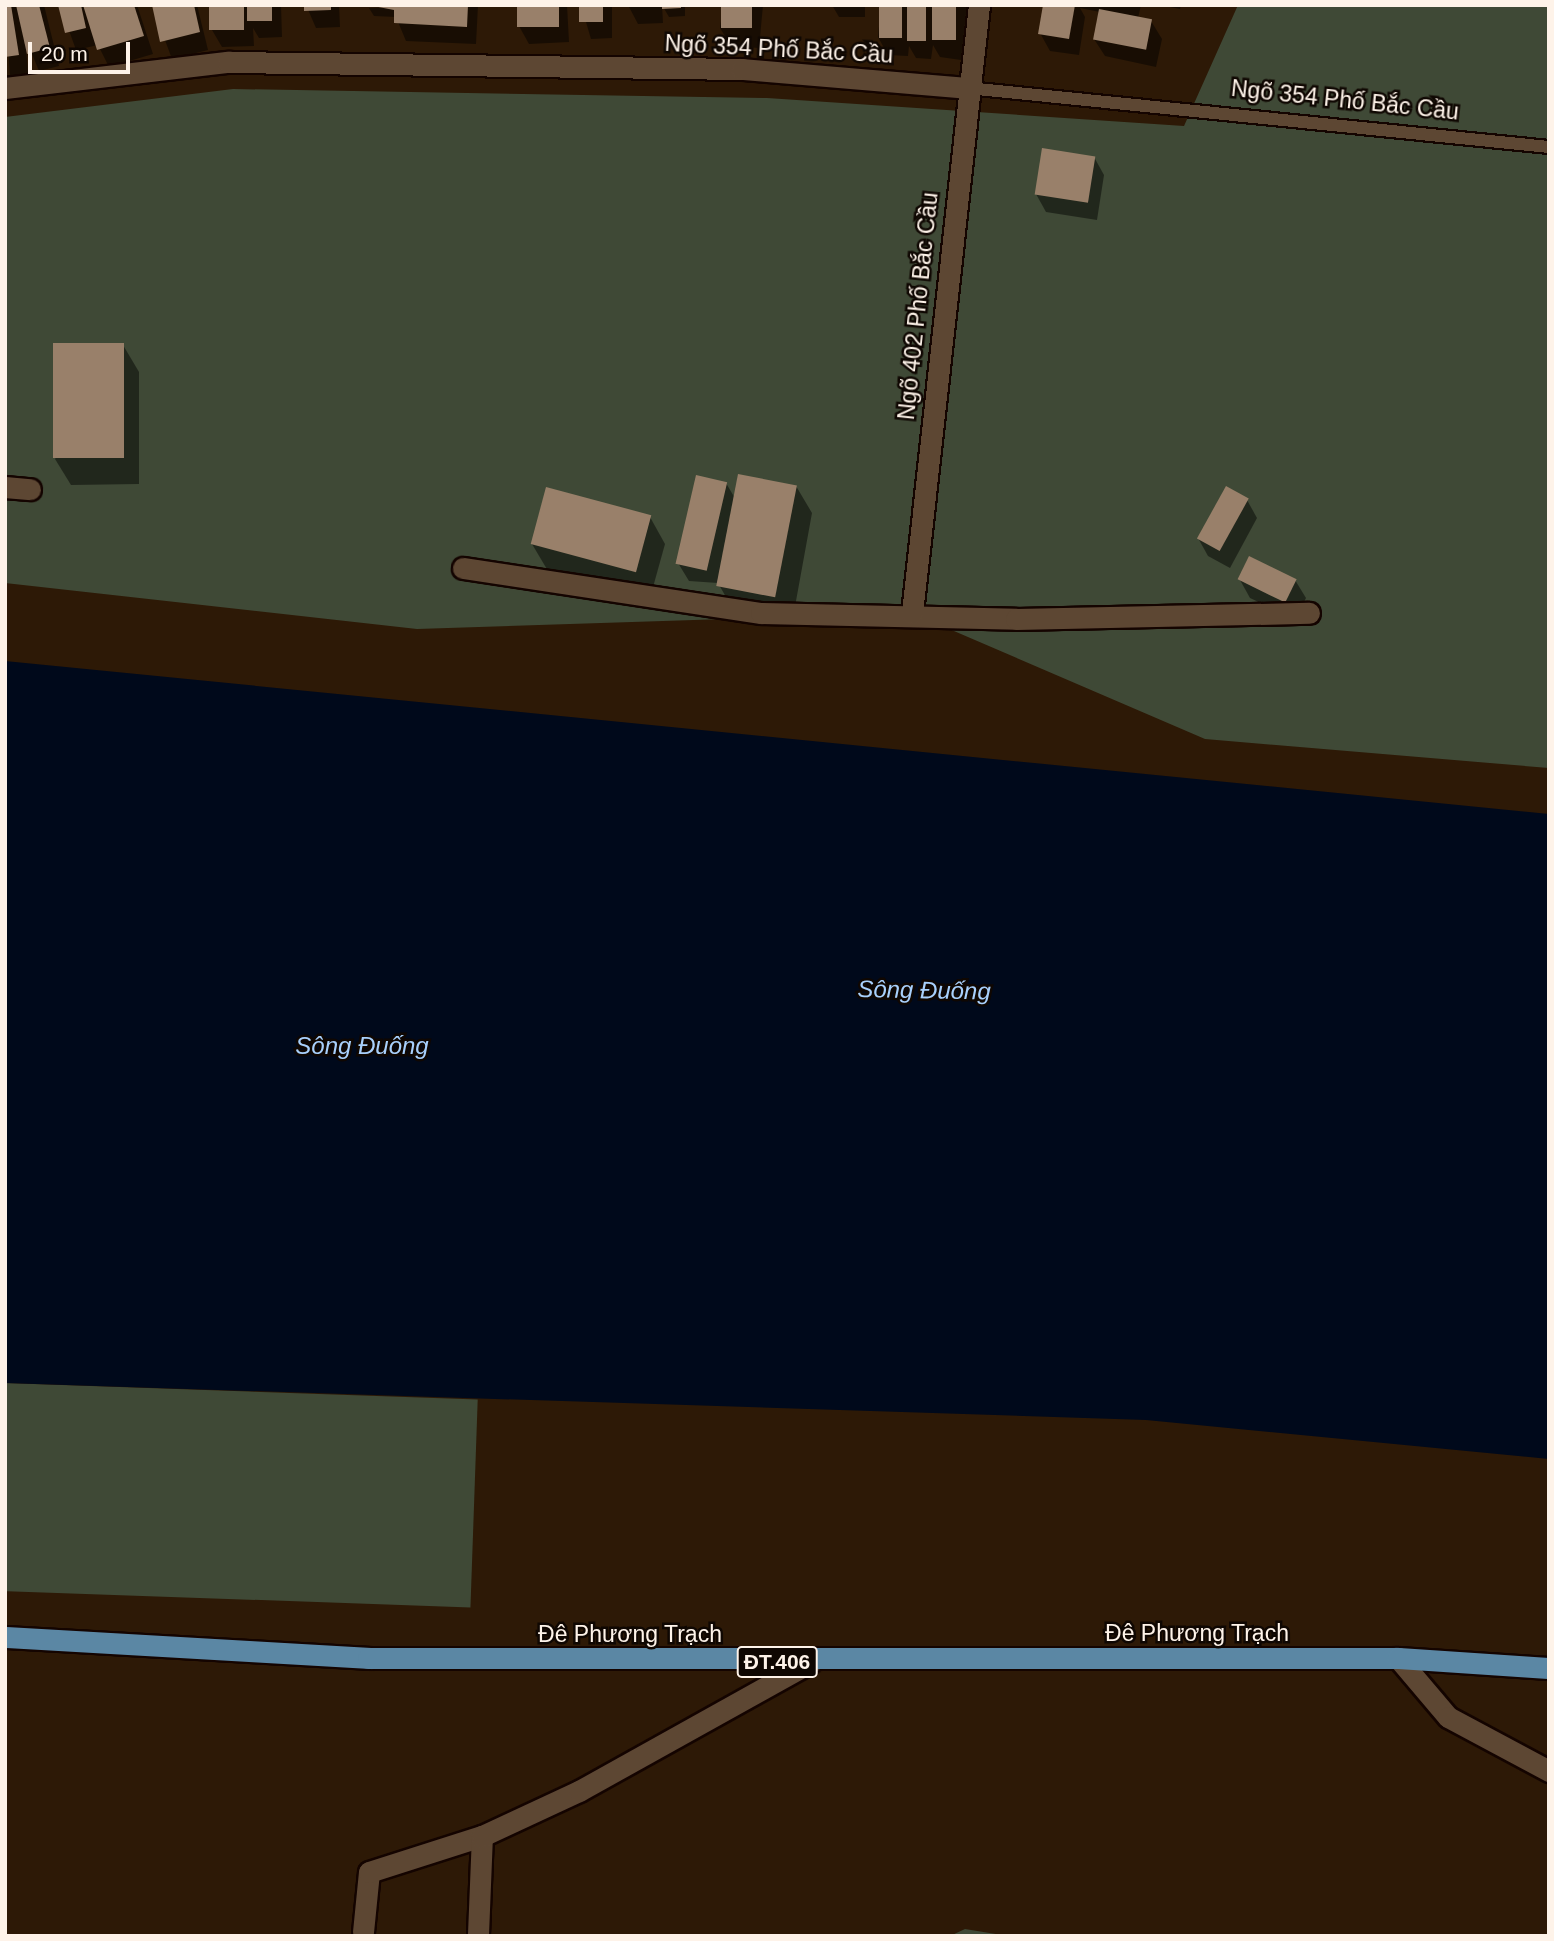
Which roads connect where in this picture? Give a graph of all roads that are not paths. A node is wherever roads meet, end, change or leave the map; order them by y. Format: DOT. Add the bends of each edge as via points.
graph roads {
  1 [pos="979,5"];
  2 [pos="5,88"];
  3 [pos="968,88"];
  4 [pos="1549,147"];
  5 [pos="5,487"];
  6 [pos="30,489"];
  7 [pos="463,568"];
  8 [pos="912,613"];
  9 [pos="1308,613"];
  10 [pos="5,1637"];
  11 [pos="1398,1658"];
  12 [pos="811,1662"];
  13 [pos="1549,1668"];
  14 [pos="1549,1771"];
  15 [pos="482,1836"];
  16 [pos="363,1932"];
  17 [pos="478,1934"];
  1 -- 3 [label="street, Ngõ 402 Phố Bắc Cầu"];
  2 -- 3 [label="street, Ngõ 354 Phố Bắc Cầu" via="228,62 742,68"];
  3 -- 4 [label="lane, Ngõ 354 Phố Bắc Cầu"];
  3 -- 8 [label="street, Ngõ 402 Phố Bắc Cầu"];
  5 -- 6 [label="street"];
  7 -- 8 [label="street" via="761,613"];
  8 -- 9 [label="street" via="1016,619"];
  10 -- 12 [label="main road, Đê Phương Trạch / ĐT.406" via="368,1658"];
  11 -- 12 [label="main road, Đê Phương Trạch / ĐT.406"];
  11 -- 13 [label="main road, Đê Phương Trạch / ĐT.406"];
  11 -- 14 [label="street" via="1448,1717"];
  12 -- 15 [label="street" via="579,1791"];
  15 -- 16 [label="street" via="369,1872"];
  15 -- 17 [label="street"];
}
